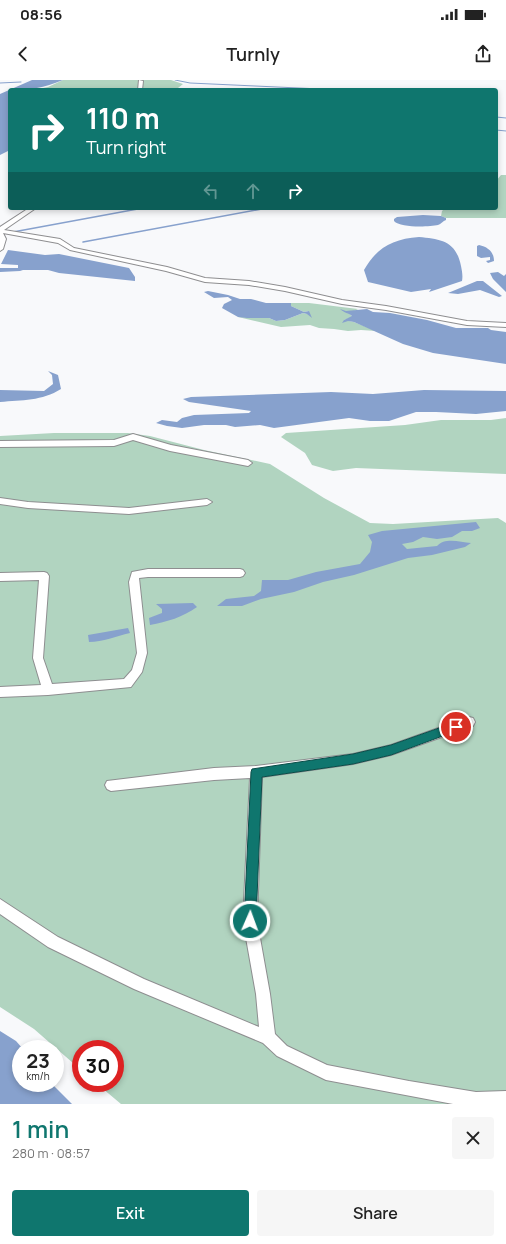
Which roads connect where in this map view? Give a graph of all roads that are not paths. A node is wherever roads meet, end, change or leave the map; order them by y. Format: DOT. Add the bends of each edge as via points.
graph roads {
  1 [pos="30,210"];
  2 [pos="0,231"];
  3 [pos="0,249"];
  4 [pos="506,325"];
  5 [pos="0,444"];
  6 [pos="248,463"];
  7 [pos="0,501"];
  8 [pos="207,502"];
  9 [pos="240,573"];
  10 [pos="0,577"];
  11 [pos="48,690"];
  12 [pos="0,692"];
  13 [pos="469,722"];
  14 [pos="256,772"];
  15 [pos="111,785"];
  16 [pos="0,906"];
  17 [pos="268,1038"];
  18 [pos="506,1099"];
  1 -- 2 [label="street"];
  2 -- 3 [label="street" via="3,239"];
  2 -- 4 [label="street" via="60,241 72,249 167,269 205,280 249,283 467,323"];
  5 -- 6 [label="street" via="114,443 133,437 170,448"];
  7 -- 8 [label="street" via="129,511"];
  9 -- 11 [label="street" via="135,575 142,653 137,672 127,684"];
  10 -- 11 [label="street" via="44,576 38,658"];
  11 -- 12 [label="street"];
  13 -- 14 [label="street" via="391,750 353,759"];
  14 -- 15 [label="street"];
  14 -- 17 [label="street" via="250,921"];
  16 -- 17 [label="street" via="60,945 139,984"];
  17 -- 18 [label="street" via="282,1051 326,1072 476,1100"];
}
